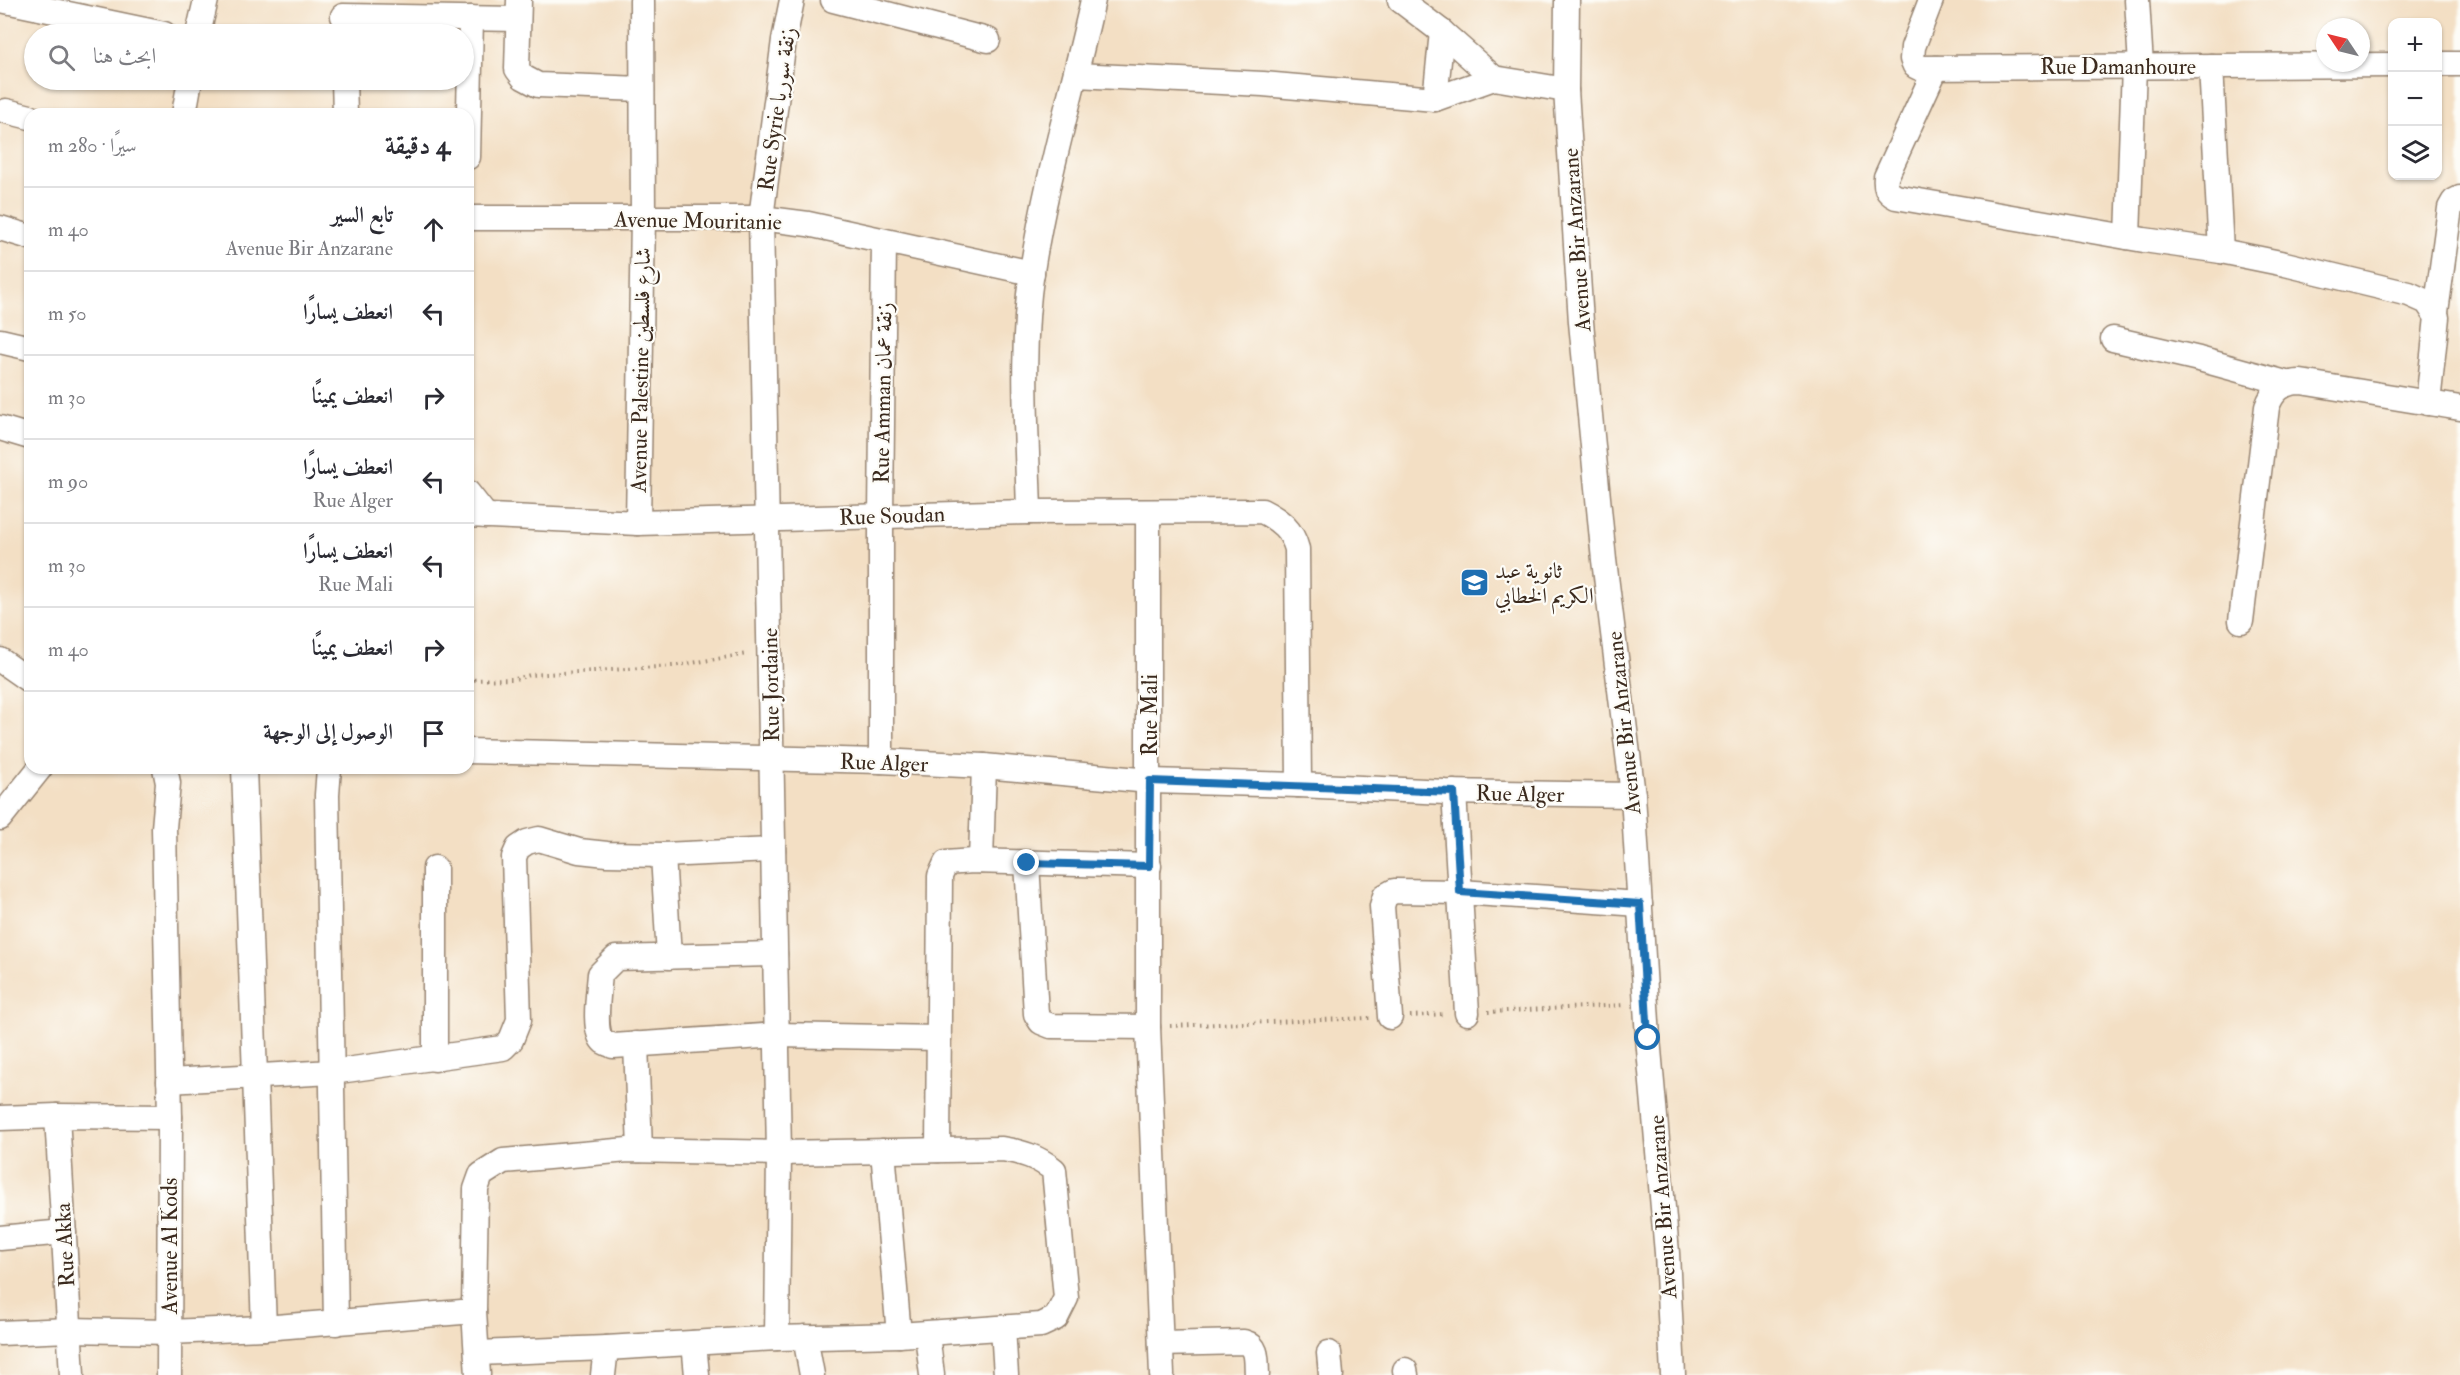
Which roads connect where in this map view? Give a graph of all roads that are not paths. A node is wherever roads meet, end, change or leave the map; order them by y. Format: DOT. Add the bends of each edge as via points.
graph roads {
  1 [pos="1,0"];
  2 [pos="206,0"];
  3 [pos="642,0"];
  4 [pos="792,0"];
  5 [pos="833,0"];
  6 [pos="1093,0"];
  7 [pos="1400,0"];
  8 [pos="1567,0"];
  9 [pos="1931,0"];
  10 [pos="2137,0"];
  11 [pos="519,10"];
  12 [pos="343,17"];
  13 [pos="471,18"];
  14 [pos="116,24"];
  15 [pos="200,24"];
  16 [pos="471,24"];
  17 [pos="1442,32"];
  18 [pos="988,40"];
  19 [pos="2442,64"];
  20 [pos="2460,64"];
  21 [pos="2388,65"];
  22 [pos="2138,66"];
  23 [pos="2211,66"];
  24 [pos="1936,68"];
  25 [pos="1076,75"];
  26 [pos="1494,78"];
  27 [pos="642,89"];
  28 [pos="188,90"];
  29 [pos="344,90"];
  30 [pos="469,90"];
  31 [pos="1566,90"];
  32 [pos="1435,99"];
  33 [pos="185,108"];
  34 [pos="345,108"];
  35 [pos="469,108"];
  36 [pos="6,111"];
  37 [pos="24,116"];
  38 [pos="2460,198"];
  39 [pos="643,217"];
  40 [pos="474,218"];
  41 [pos="761,218"];
  42 [pos="0,228"];
  43 [pos="24,235"];
  44 [pos="2128,237"];
  45 [pos="884,241"];
  46 [pos="2221,251"];
  47 [pos="1032,273"];
  48 [pos="2436,312"];
  49 [pos="2113,339"];
  50 [pos="0,341"];
  51 [pos="24,347"];
  52 [pos="2286,383"];
  53 [pos="2428,403"];
  54 [pos="2460,408"];
  55 [pos="0,428"];
  56 [pos="24,435"];
  57 [pos="1029,512"];
  58 [pos="1148,512"];
  59 [pos="477,515"];
  60 [pos="881,515"];
  61 [pos="766,520"];
  62 [pos="638,523"];
  63 [pos="2241,621"];
  64 [pos="0,660"];
  65 [pos="24,677"];
  66 [pos="474,751"];
  67 [pos="771,760"];
  68 [pos="881,761"];
  69 [pos="984,766"];
  70 [pos="35,774"];
  71 [pos="166,774"];
  72 [pos="244,774"];
  73 [pos="329,774"];
  74 [pos="1150,781"];
  75 [pos="1299,785"];
  76 [pos="1454,792"];
  77 [pos="1633,795"];
  78 [pos="0,818"];
  79 [pos="773,850"];
  80 [pos="663,855"];
  81 [pos="981,861"];
  82 [pos="1027,863"];
  83 [pos="1149,866"];
  84 [pos="435,868"];
  85 [pos="1460,892"];
  86 [pos="1640,904"];
  87 [pos="775,954"];
  88 [pos="669,957"];
  89 [pos="1467,1013"];
  90 [pos="1390,1017"];
  91 [pos="1148,1027"];
  92 [pos="777,1035"];
  93 [pos="939,1038"];
  94 [pos="636,1044"];
  95 [pos="435,1059"];
  96 [pos="332,1072"];
  97 [pos="255,1075"];
  98 [pos="169,1081"];
  99 [pos="57,1116"];
  100 [pos="170,1117"];
  101 [pos="0,1118"];
  102 [pos="640,1150"];
  103 [pos="938,1150"];
  104 [pos="883,1151"];
  105 [pos="779,1153"];
  106 [pos="63,1232"];
  107 [pos="0,1238"];
  108 [pos="474,1311"];
  109 [pos="336,1323"];
  110 [pos="264,1328"];
  111 [pos="1003,1328"];
  112 [pos="69,1330"];
  113 [pos="169,1332"];
  114 [pos="0,1333"];
  115 [pos="927,1334"];
  116 [pos="899,1335"];
  117 [pos="805,1337"];
  118 [pos="777,1338"];
  119 [pos="694,1343"];
  120 [pos="1161,1344"];
  121 [pos="606,1348"];
  122 [pos="478,1364"];
  123 [pos="72,1375"];
  124 [pos="169,1375"];
  125 [pos="603,1375"];
  126 [pos="697,1375"];
  127 [pos="812,1375"];
  128 [pos="932,1375"];
  129 [pos="1006,1375"];
  130 [pos="1162,1375"];
  131 [pos="1257,1375"];
  132 [pos="1674,1375"];
  1 -- 14 [label="street"];
  2 -- 15 [label="street"];
  3 -- 27 [label="street, Avenue Palestine شارع فلسطين"];
  4 -- 41 [label="street, Rue Syrie زنقة سوريا"];
  5 -- 18 [label="street"];
  6 -- 25 [label="street"];
  7 -- 17 [label="street"];
  8 -- 31 [label="street, Avenue Bir Anzarane"];
  9 -- 24 [label="street, Rue Damanhoure" via="1912,59 1917,68"];
  10 -- 22 [label="street"];
  11 -- 13 [label="street"];
  11 -- 27 [label="street" via="517,69 530,82"];
  12 -- 13 [label="street"];
  13 -- 16 [label="street"];
  17 -- 26 [label="street"];
  17 -- 32 [label="street"];
  19 -- 20 [label="street"];
  21 -- 23 [label="street, Rue Damanhoure"];
  22 -- 23 [label="street, Rue Damanhoure"];
  22 -- 24 [label="street, Rue Damanhoure"];
  22 -- 44 [label="street"];
  23 -- 46 [label="street"];
  24 -- 44 [label="street" via="1886,177 1889,194"];
  25 -- 32 [label="street" via="1263,84"];
  25 -- 47 [label="street"];
  26 -- 31 [label="street"];
  26 -- 32 [label="street"];
  27 -- 39 [label="street, Avenue Palestine شارع فلسطين"];
  28 -- 33 [label="street"];
  29 -- 34 [label="street"];
  30 -- 35 [label="street"];
  31 -- 77 [label="street, Avenue Bir Anzarane" via="1581,322 1604,560"];
  36 -- 37 [label="street"];
  38 -- 48 [label="street" via="2450,208"];
  39 -- 40 [label="street, Avenue Mouritanie"];
  39 -- 41 [label="street, Avenue Mouritanie"];
  39 -- 62 [label="street, Avenue Palestine شارع فلسطين"];
  41 -- 45 [label="street, Avenue Mouritanie"];
  41 -- 61 [label="street, Rue Jordaine"];
  42 -- 43 [label="street"];
  44 -- 46 [label="street"];
  45 -- 47 [label="street, Avenue Mouritanie"];
  45 -- 60 [label="street, Rue Amman زنقة عمان"];
  46 -- 48 [label="street" via="2409,294 2427,302"];
  47 -- 57 [label="street" via="1026,383"];
  48 -- 53 [label="street"];
  49 -- 52 [label="street"];
  50 -- 51 [label="street"];
  52 -- 53 [label="street" via="2301,382"];
  52 -- 63 [label="street" via="2276,390 2267,407"];
  53 -- 54 [label="street"];
  55 -- 56 [label="street"];
  57 -- 58 [label="street, Rue Soudan"];
  57 -- 60 [label="street, Rue Soudan"];
  58 -- 74 [label="street, Rue Mali"];
  58 -- 75 [label="street, Rue Soudan" via="1262,511 1283,524 1294,537"];
  59 -- 62 [label="street, Rue Soudan"];
  60 -- 61 [label="street, Rue Soudan"];
  60 -- 68 [label="street, Rue Amman زنقة عمان"];
  61 -- 62 [label="street, Rue Soudan"];
  61 -- 67 [label="street, Rue Jordaine"];
  64 -- 65 [label="street"];
  66 -- 67 [label="street, Rue Alger"];
  67 -- 68 [label="street, Rue Alger"];
  67 -- 79 [label="street, Rue Jordaine"];
  68 -- 69 [label="street, Rue Alger"];
  69 -- 74 [label="street, Rue Alger"];
  69 -- 81 [label="street"];
  70 -- 78 [label="street"];
  71 -- 98 [label="street, Avenue Al Kods"];
  72 -- 97 [label="street"];
  73 -- 96 [label="street"];
  74 -- 75 [label="street, Rue Alger"];
  74 -- 83 [label="street, Rue Mali"];
  75 -- 76 [label="street, Rue Alger"];
  76 -- 77 [label="street, Rue Alger"];
  76 -- 85 [label="street"];
  77 -- 86 [label="street, Avenue Bir Anzarane"];
  79 -- 80 [label="street"];
  79 -- 87 [label="street, Rue Jordaine"];
  80 -- 88 [label="street"];
  80 -- 95 [label="street" via="579,851 539,839 518,848 514,856 519,1007 516,1031 502,1048"];
  81 -- 82 [label="street"];
  81 -- 93 [label="street" via="946,862 942,868"];
  82 -- 83 [label="street"];
  82 -- 91 [label="street" via="1036,1014 1041,1022 1052,1026"];
  83 -- 91 [label="street, Rue Mali"];
  84 -- 95 [label="street"];
  85 -- 86 [label="street"];
  85 -- 89 [label="street"];
  85 -- 90 [label="street" via="1394,891 1385,896 1382,906"];
  86 -- 132 [label="street, Avenue Bir Anzarane"];
  87 -- 88 [label="street"];
  87 -- 92 [label="street, Rue Jordaine"];
  88 -- 94 [label="street" via="616,958 600,974 600,1037 613,1046"];
  91 -- 120 [label="street, Rue Mali"];
  92 -- 93 [label="street"];
  92 -- 94 [label="street"];
  92 -- 105 [label="street, Rue Jordaine"];
  93 -- 103 [label="street"];
  94 -- 102 [label="street"];
  95 -- 96 [label="street"];
  96 -- 97 [label="street"];
  96 -- 109 [label="street"];
  97 -- 98 [label="street"];
  97 -- 110 [label="street"];
  98 -- 100 [label="street, Avenue Al Kods"];
  99 -- 100 [label="street"];
  99 -- 101 [label="street"];
  99 -- 106 [label="street, Rue Akka"];
  100 -- 113 [label="street, Avenue Al Kods"];
  102 -- 105 [label="street"];
  102 -- 108 [label="street" via="503,1161 481,1175 476,1189"];
  103 -- 104 [label="street"];
  103 -- 111 [label="street" via="1013,1151 1043,1161 1054,1170 1066,1298 1056,1318 1041,1326"];
  104 -- 105 [label="street"];
  104 -- 116 [label="street"];
  105 -- 118 [label="street, Rue Jordaine"];
  106 -- 107 [label="street"];
  106 -- 112 [label="street, Rue Akka"];
  108 -- 109 [label="street"];
  108 -- 122 [label="street"];
  109 -- 110 [label="street"];
  110 -- 113 [label="street"];
  111 -- 115 [label="street"];
  111 -- 129 [label="street"];
  112 -- 113 [label="street"];
  112 -- 114 [label="street"];
  112 -- 123 [label="street, Rue Akka"];
  113 -- 124 [label="street, Avenue Al Kods"];
  115 -- 116 [label="street"];
  115 -- 128 [label="street"];
  116 -- 117 [label="street"];
  117 -- 118 [label="street"];
  117 -- 127 [label="street"];
  118 -- 119 [label="street"];
  119 -- 121 [label="street"];
  119 -- 126 [label="street"];
  120 -- 130 [label="street, Rue Mali"];
  120 -- 131 [label="street" via="1252,1344"];
  121 -- 122 [label="street"];
  121 -- 125 [label="street"];
}
